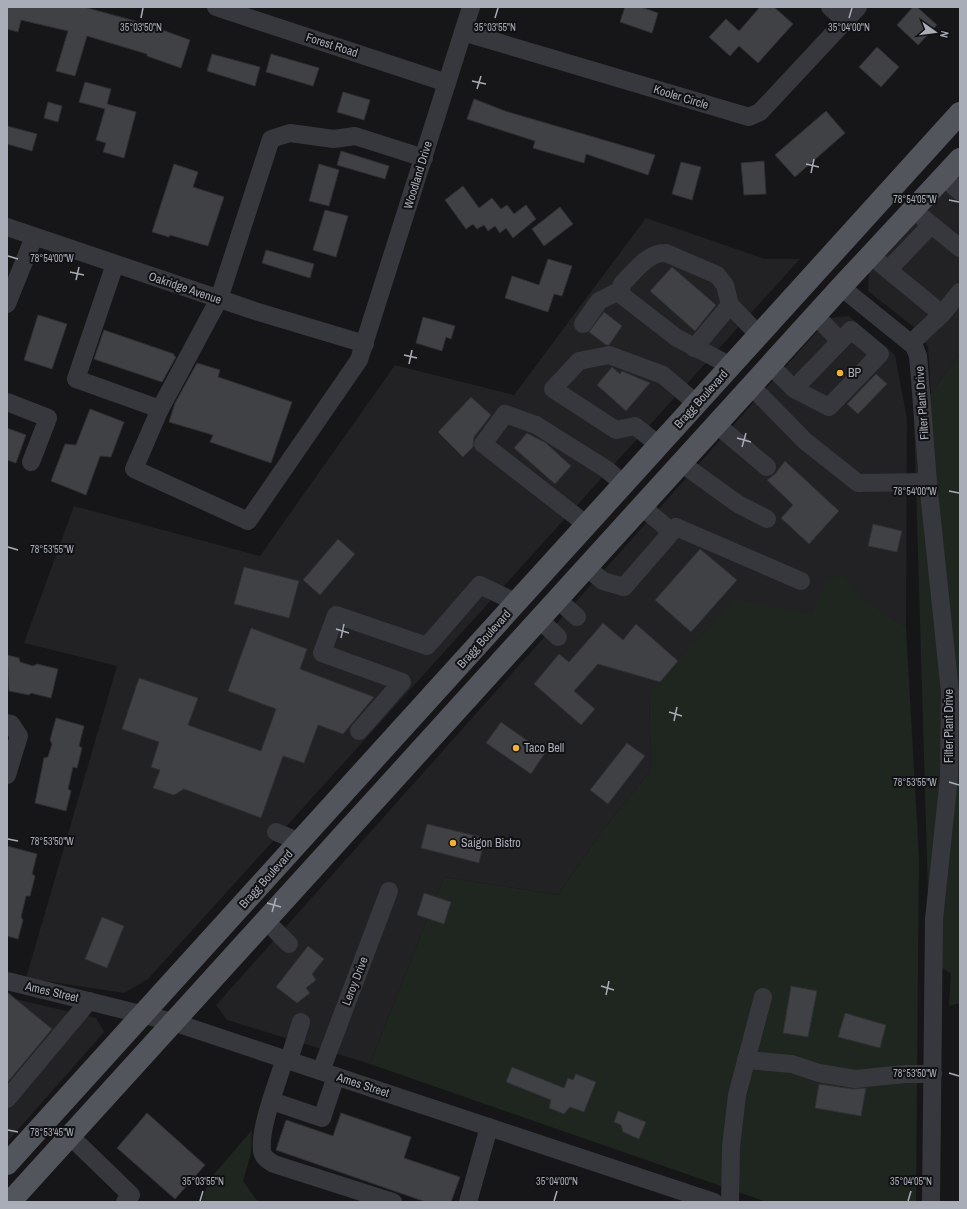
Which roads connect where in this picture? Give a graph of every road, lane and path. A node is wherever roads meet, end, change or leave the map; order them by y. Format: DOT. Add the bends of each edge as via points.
graph roads {
  1 [pos="216,7"];
  2 [pos="471,7"];
  3 [pos="830,7"];
  4 [pos="858,7"];
  5 [pos="845,21"];
  6 [pos="463,32"];
  7 [pos="447,82"];
  8 [pos="960,113"];
  9 [pos="424,158"];
  10 [pos="960,159"];
  11 [pos="944,176"];
  12 [pos="960,192"];
  13 [pos="913,210"];
  14 [pos="931,225"];
  15 [pos="7,227"];
  16 [pos="34,236"];
  17 [pos="960,248"];
  18 [pos="870,255"];
  19 [pos="827,260"];
  20 [pos="115,264"];
  21 [pos="888,270"];
  22 [pos="841,287"];
  23 [pos="621,290"];
  24 [pos="960,292"];
  25 [pos="219,299"];
  26 [pos="7,304"];
  27 [pos="730,306"];
  28 [pos="942,314"];
  29 [pos="815,315"];
  30 [pos="583,324"];
  31 [pos="759,335"];
  32 [pos="905,338"];
  33 [pos="840,341"];
  34 [pos="365,344"];
  35 [pos="694,348"];
  36 [pos="880,354"];
  37 [pos="770,365"];
  38 [pos="731,366"];
  39 [pos="751,386"];
  40 [pos="794,389"];
  41 [pos="7,402"];
  42 [pos="697,404"];
  43 [pos="160,409"];
  44 [pos="718,422"];
  45 [pos="659,445"];
  46 [pos="31,462"];
  47 [pos="681,463"];
  48 [pos="767,467"];
  49 [pos="928,482"];
  50 [pos="624,484"];
  51 [pos="641,506"];
  52 [pos="767,519"];
  53 [pos="587,525"];
  54 [pos="672,532"];
  55 [pos="586,568"];
  56 [pos="801,581"];
  57 [pos="557,599"];
  58 [pos="517,602"];
  59 [pos="577,617"];
  60 [pos="539,619"];
  61 [pos="558,636"];
  62 [pos="13,729"];
  63 [pos="359,731"];
  64 [pos="7,775"];
  65 [pos="276,832"];
  66 [pos="300,842"];
  67 [pos="389,891"];
  68 [pos="265,920"];
  69 [pos="289,944"];
  70 [pos="7,981"];
  71 [pos="763,997"];
  72 [pos="89,1001"];
  73 [pos="144,1014"];
  74 [pos="173,1022"];
  75 [pos="301,1022"];
  76 [pos="287,1059"];
  77 [pos="746,1060"];
  78 [pos="329,1073"];
  79 [pos="933,1074"];
  80 [pos="7,1098"];
  81 [pos="272,1101"];
  82 [pos="489,1127"];
  83 [pos="69,1136"];
  84 [pos="7,1164"];
  85 [pos="10,1202"];
  86 [pos="125,1202"];
  87 [pos="393,1202"];
  88 [pos="468,1202"];
  89 [pos="714,1202"];
  90 [pos="730,1202"];
  91 [pos="931,1202"];
  1 -- 7 [label="street, Forest Road"];
  2 -- 6 [label="street, Woodland Drive"];
  3 -- 5 [label="street"];
  4 -- 5 [label="street, Kooler Circle"];
  5 -- 6 [label="street, Kooler Circle" via="760,112 749,117"];
  6 -- 7 [label="street, Woodland Drive"];
  7 -- 9 [label="street, Woodland Drive"];
  8 -- 19 [label="main road, Bragg Boulevard"];
  9 -- 25 [label="street" via="355,136 334,139 290,133 271,139"];
  9 -- 34 [label="street, Woodland Drive"];
  10 -- 11 [label="main road"];
  11 -- 12 [label="street"];
  11 -- 13 [label="main road"];
  13 -- 14 [label="street"];
  13 -- 18 [label="main road"];
  14 -- 17 [label="street"];
  14 -- 21 [label="street"];
  15 -- 16 [label="street, Oakridge Avenue"];
  16 -- 20 [label="street, Oakridge Avenue"];
  16 -- 26 [label="street"];
  18 -- 21 [label="street"];
  18 -- 22 [label="main road"];
  19 -- 31 [label="main road, Bragg Boulevard"];
  19 -- 44 [label="main road" via="817,294 724,397"];
  20 -- 25 [label="street, Oakridge Avenue"];
  20 -- 43 [label="street" via="76,379"];
  21 -- 28 [label="street"];
  22 -- 29 [label="main road"];
  22 -- 32 [label="street, Filter Plant Drive"];
  23 -- 27 [label="street" via="622,284 649,258 654,254 666,253 716,275 724,285"];
  23 -- 30 [label="street" via="599,301"];
  23 -- 35 [label="street" via="624,297"];
  24 -- 28 [label="street"];
  25 -- 34 [label="street, Oakridge Avenue"];
  25 -- 43 [label="street"];
  27 -- 31 [label="street"];
  27 -- 35 [label="street"];
  28 -- 32 [label="street"];
  29 -- 33 [label="street"];
  29 -- 37 [label="main road"];
  31 -- 38 [label="main road, Bragg Boulevard"];
  32 -- 36 [label="street"];
  32 -- 49 [label="street, Filter Plant Drive" via="918,356"];
  33 -- 36 [label="street" via="851,330"];
  33 -- 40 [label="street"];
  34 -- 43 [label="street, Woodland Drive" via="359,360 248,521 134,470"];
  35 -- 38 [label="street"];
  36 -- 40 [label="street" via="829,407"];
  37 -- 39 [label="main road"];
  37 -- 40 [label="street"];
  38 -- 42 [label="main road, Bragg Boulevard"];
  39 -- 44 [label="main road"];
  39 -- 49 [label="street" via="804,441 858,483"];
  41 -- 46 [label="street" via="48,418"];
  42 -- 45 [label="main road, Bragg Boulevard"];
  42 -- 45 [label="street" via="663,375 609,355 579,361 553,389 616,430 635,426"];
  44 -- 47 [label="main road"];
  44 -- 48 [label="street"];
  45 -- 50 [label="main road, Bragg Boulevard"];
  47 -- 51 [label="main road"];
  47 -- 52 [label="street" via="738,504"];
  49 -- 79 [label="street, Filter Plant Drive" via="950,692 949,777 934,919"];
  50 -- 53 [label="main road, Bragg Boulevard"];
  50 -- 53 [label="street" via="606,469 536,425 505,414 483,444"];
  51 -- 54 [label="street"];
  51 -- 55 [label="main road"];
  53 -- 58 [label="main road, Bragg Boulevard"];
  54 -- 55 [label="street" via="624,587 603,581"];
  54 -- 56 [label="street" via="676,527"];
  55 -- 57 [label="main road"];
  57 -- 59 [label="street"];
  57 -- 60 [label="main road"];
  58 -- 63 [label="street" via="480,585 427,646 336,615 322,653 402,682"];
  58 -- 66 [label="main road, Bragg Boulevard"];
  60 -- 61 [label="street"];
  60 -- 68 [label="main road"];
  62 -- 64 [label="street"];
  65 -- 66 [label="street"];
  66 -- 73 [label="main road, Bragg Boulevard"];
  67 -- 78 [label="street, Leroy Drive"];
  68 -- 69 [label="street"];
  68 -- 74 [label="main road"];
  70 -- 72 [label="street, Ames Street"];
  71 -- 77 [label="street"];
  72 -- 73 [label="street, Ames Street"];
  72 -- 80 [label="street"];
  73 -- 74 [label="street, Ames Street"];
  73 -- 84 [label="main road, Bragg Boulevard"];
  74 -- 76 [label="street, Ames Street"];
  74 -- 83 [label="main road"];
  75 -- 76 [label="street"];
  76 -- 78 [label="street, Ames Street"];
  76 -- 81 [label="street"];
  77 -- 79 [label="street" via="792,1064 819,1073 855,1080 904,1074"];
  77 -- 90 [label="street" via="737,1095 731,1147"];
  78 -- 81 [label="street, Leroy Drive" via="322,1118"];
  78 -- 82 [label="street, Ames Street"];
  79 -- 91 [label="street, Filter Plant Drive"];
  81 -- 87 [label="street" via="265,1122 262,1151 266,1159 274,1164"];
  82 -- 88 [label="street"];
  82 -- 89 [label="street, Ames Street"];
  83 -- 85 [label="main road"];
  83 -- 86 [label="street" via="131,1195"];
}
